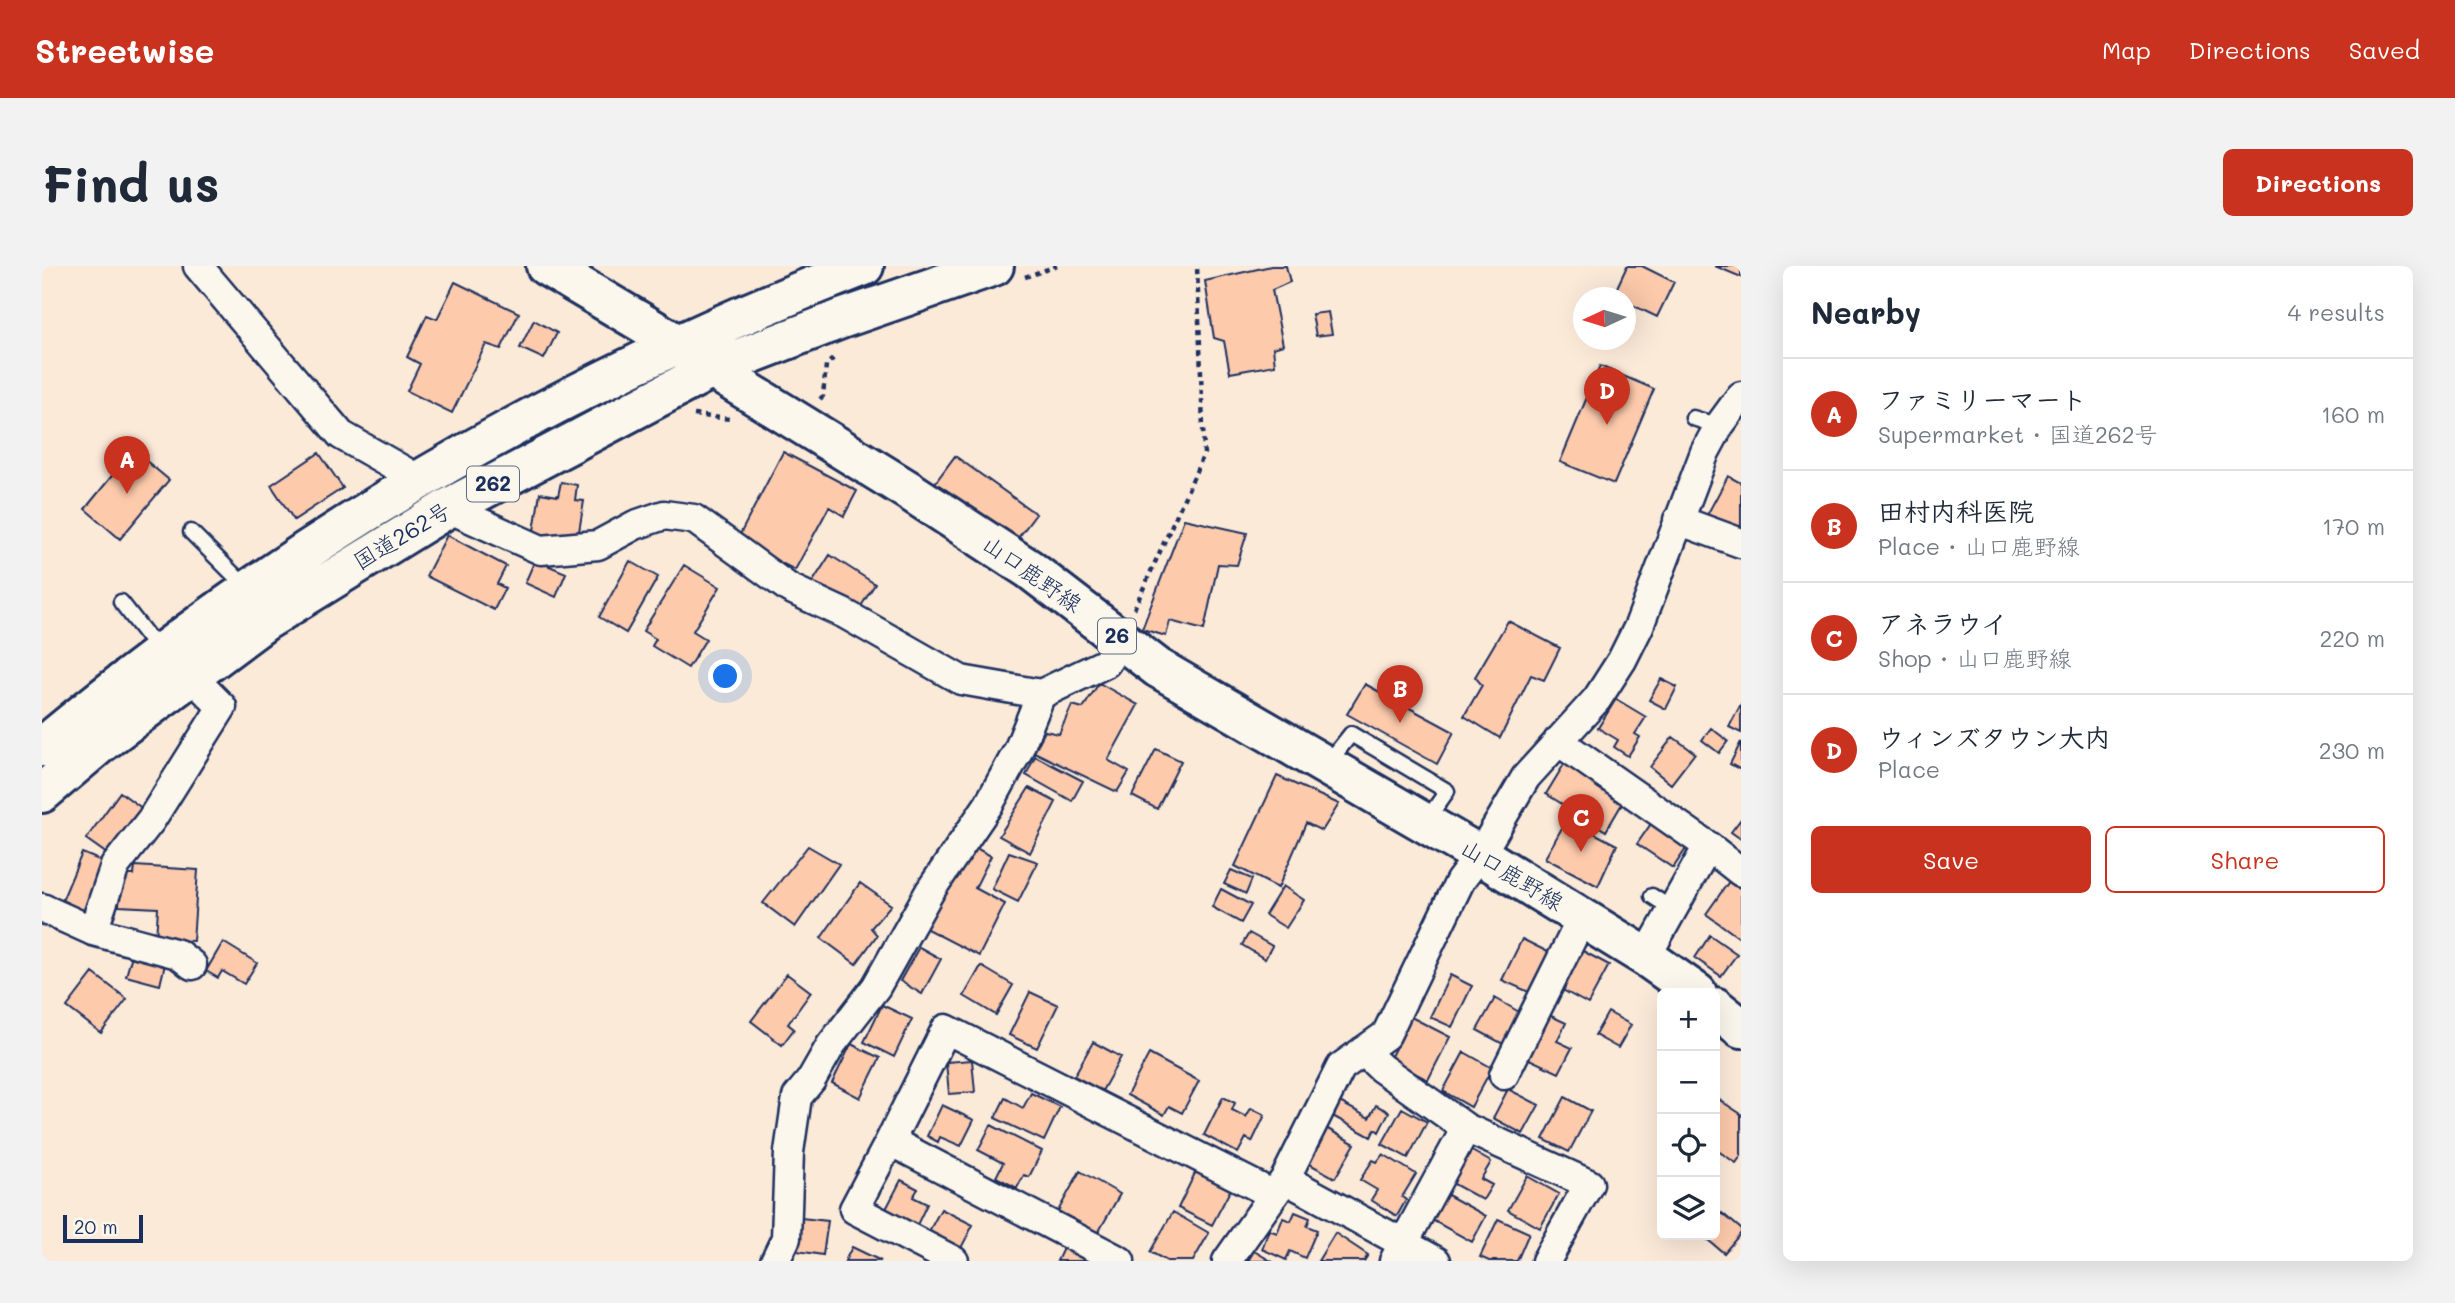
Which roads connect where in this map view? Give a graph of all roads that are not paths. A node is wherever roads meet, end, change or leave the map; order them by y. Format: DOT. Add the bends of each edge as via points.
graph roads {
  1 [pos="198,266"];
  2 [pos="546,266"];
  3 [pos="864,266"];
  4 [pos="994,266"];
  5 [pos="676,343"];
  6 [pos="712,369"];
  7 [pos="1741,396"];
  8 [pos="418,479"];
  9 [pos="448,508"];
  10 [pos="1678,520"];
  11 [pos="191,532"];
  12 [pos="1741,543"];
  13 [pos="248,590"];
  14 [pos="121,602"];
  15 [pos="1121,639"];
  16 [pos="176,664"];
  17 [pos="1041,694"];
  18 [pos="1558,741"];
  19 [pos="42,747"];
  20 [pos="42,793"];
  21 [pos="1708,846"];
  22 [pos="1480,855"];
  23 [pos="1741,872"];
  24 [pos="42,908"];
  25 [pos="1582,918"];
  26 [pos="93,931"];
  27 [pos="1646,957"];
  28 [pos="192,965"];
  29 [pos="1689,988"];
  30 [pos="1720,1011"];
  31 [pos="1741,1028"];
  32 [pos="1363,1051"];
  33 [pos="1504,1075"];
  34 [pos="1466,1128"];
  35 [pos="890,1141"];
  36 [pos="1279,1186"];
  37 [pos="1399,1252"];
  38 [pos="775,1261"];
  39 [pos="954,1261"];
  40 [pos="1120,1261"];
  41 [pos="1227,1261"];
  42 [pos="1436,1261"];
  43 [pos="1546,1261"];
  1 -- 8 [label="street" via="341,435"];
  2 -- 5 [label="main road, 山口鹿野線 / 26"];
  3 -- 5 [label="main road, 国道262号 / 262"];
  4 -- 6 [label="main road, 国道262号 / 262"];
  5 -- 6 [label="main road, 山口鹿野線 / 26"];
  5 -- 8 [label="main road, 国道262号 / 262" via="545,408"];
  6 -- 9 [label="main road, 国道262号 / 262"];
  6 -- 15 [label="main road, 山口鹿野線 / 26" via="1018,562"];
  7 -- 10 [label="street" via="1706,422 1705,452"];
  8 -- 13 [label="main road, 国道262号 / 262"];
  9 -- 16 [label="main road, 国道262号 / 262" via="265,621"];
  9 -- 17 [label="street" via="541,550 597,545 664,514 694,519 789,588 961,680"];
  10 -- 12 [label="street"];
  10 -- 18 [label="street" via="1622,660 1597,699"];
  11 -- 13 [label="lane"];
  13 -- 16 [label="main road, 国道262号 / 262"];
  14 -- 16 [label="lane"];
  15 -- 17 [label="street" via="1106,663"];
  15 -- 22 [label="main road, 山口鹿野線 / 26" via="1158,668"];
  16 -- 19 [label="main road, 国道262号 / 262"];
  16 -- 20 [label="main road, 国道262号 / 262" via="101,743"];
  16 -- 26 [label="street" via="222,707 151,820 115,866"];
  17 -- 38 [label="street" via="1018,751 989,804 930,891 876,987 797,1097 789,1152 786,1238"];
  18 -- 21 [label="street"];
  18 -- 22 [label="street" via="1526,777"];
  21 -- 23 [label="street"];
  21 -- 27 [label="street" via="1662,903"];
  22 -- 25 [label="main road, 山口鹿野線 / 26"];
  22 -- 32 [label="street" via="1460,881 1386,1035"];
  24 -- 26 [label="street"];
  25 -- 27 [label="main road, 山口鹿野線 / 26"];
  25 -- 33 [label="street"];
  26 -- 28 [label="street" via="178,954"];
  27 -- 29 [label="main road, 山口鹿野線 / 26"];
  30 -- 31 [label="main road"];
  32 -- 34 [label="street"];
  32 -- 36 [label="street" via="1341,1067"];
  34 -- 37 [label="street"];
  34 -- 43 [label="street" via="1589,1184"];
  35 -- 36 [label="street" via="946,1029"];
  35 -- 39 [label="street" via="854,1209"];
  35 -- 40 [label="street"];
  36 -- 37 [label="street"];
  36 -- 41 [label="street"];
  37 -- 42 [label="street"];
}
